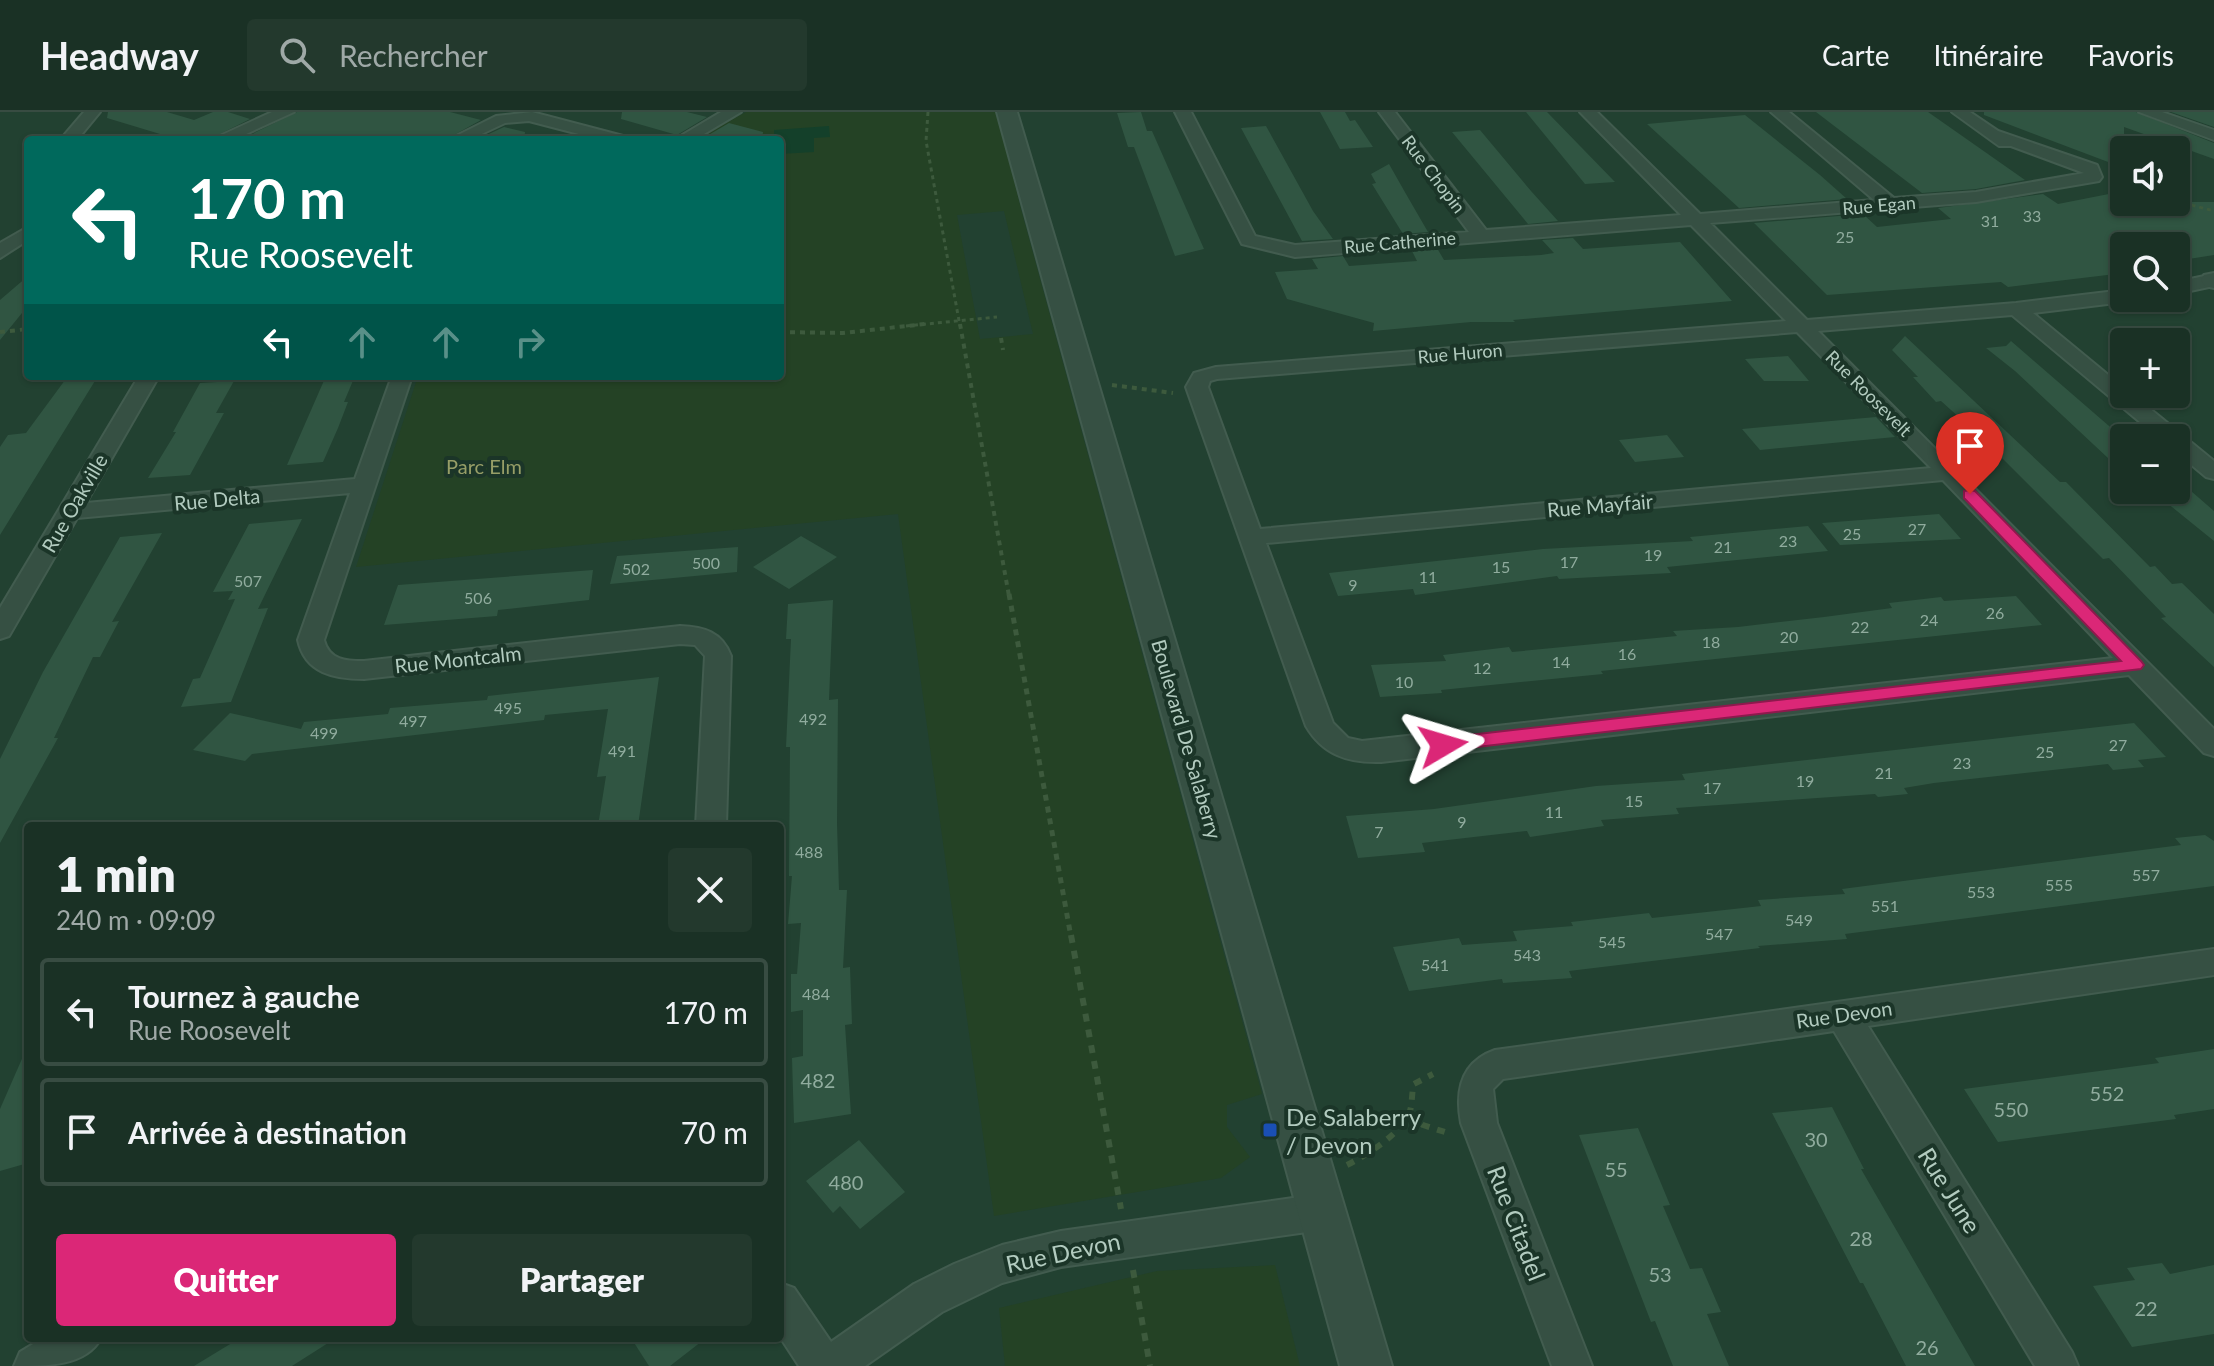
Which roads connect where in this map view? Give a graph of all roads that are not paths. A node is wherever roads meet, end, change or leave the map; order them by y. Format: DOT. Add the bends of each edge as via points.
graph roads {
  1 [pos="92,112"];
  2 [pos="286,112"];
  3 [pos="733,112"];
  4 [pos="1007,112"];
  5 [pos="1183,112"];
  6 [pos="1387,112"];
  7 [pos="1588,112"];
  8 [pos="1779,112"];
  9 [pos="1960,112"];
  10 [pos="2147,112"];
  11 [pos="1992,134"];
  12 [pos="2214,135"];
  13 [pos="71,136"];
  14 [pos="229,136"];
  15 [pos="465,136"];
  16 [pos="606,136"];
  17 [pos="689,136"];
  18 [pos="2061,183"];
  19 [pos="1890,204"];
  20 [pos="1697,219"];
  21 [pos="24,235"];
  22 [pos="1481,236"];
  23 [pos="0,252"];
  24 [pos="2214,280"];
  25 [pos="2190,285"];
  26 [pos="2110,298"];
  27 [pos="2016,309"];
  28 [pos="1801,325"];
  29 [pos="147,380"];
  30 [pos="401,380"];
  31 [pos="2155,424"];
  32 [pos="2190,453"];
  33 [pos="2214,472"];
  34 [pos="1949,473"];
  35 [pos="365,485"];
  36 [pos="68,512"];
  37 [pos="1251,537"];
  38 [pos="0,630"];
  39 [pos="2135,665"];
  40 [pos="2214,746"];
  41 [pos="711,822"];
  42 [pos="2214,962"];
  43 [pos="1842,1014"];
  44 [pos="1479,1078"];
  45 [pos="1321,1212"];
  46 [pos="784,1308"];
  47 [pos="74,1342"];
  48 [pos="34,1366"];
  49 [pos="823,1366"];
  50 [pos="831,1366"];
  51 [pos="1366,1366"];
  52 [pos="1572,1366"];
  53 [pos="2058,1366"];
  1 -- 13 [label="street"];
  2 -- 14 [label="street"];
  3 -- 17 [label="street"];
  4 -- 45 [label="street, Boulevard De Salaberry"];
  5 -- 22 [label="street, Rue Catherine" via="1248,240 1295,251"];
  6 -- 22 [label="street, Rue Chopin"];
  7 -- 20 [label="street, Rue Roosevelt"];
  8 -- 19 [label="street"];
  9 -- 11 [label="street, Rue Egan"];
  10 -- 12 [label="street"];
  11 -- 18 [label="street, Rue Egan"];
  11 -- 18 [label="street, Rue Egan" via="2094,173"];
  15 -- 16 [label="street" via="502,119 529,116"];
  18 -- 19 [label="street, Rue Egan"];
  19 -- 20 [label="street, Rue Egan"];
  20 -- 22 [label="street, Rue Catherine"];
  20 -- 28 [label="street, Rue Roosevelt"];
  21 -- 23 [label="street"];
  24 -- 25 [label="street"];
  26 -- 27 [label="street, Rue Huron"];
  27 -- 28 [label="street, Rue Huron"];
  27 -- 31 [label="street"];
  28 -- 34 [label="street, Rue Roosevelt"];
  28 -- 37 [label="street, Rue Huron" via="1204,376 1197,384 1199,401"];
  29 -- 36 [label="street, Rue Oakville"];
  30 -- 35 [label="street, Rue Montcalm"];
  32 -- 33 [label="street"];
  34 -- 37 [label="street, Rue Mayfair"];
  34 -- 39 [label="street, Rue Roosevelt"];
  35 -- 36 [label="street, Rue Delta"];
  35 -- 41 [label="street, Rue Montcalm" via="311,640 316,656 330,667 364,670 680,635 707,639 718,656"];
  36 -- 38 [label="street, Rue Oakville"];
  37 -- 39 [label="street, Rue Huron" via="1320,726 1343,749 1381,752"];
  39 -- 40 [label="street, Rue Roosevelt"];
  42 -- 43 [label="street, Rue Devon"];
  43 -- 44 [label="street, Rue Devon" via="1515,1061 1495,1065"];
  43 -- 53 [label="street, Rue June"];
  44 -- 52 [label="street, Rue Citadel" via="1474,1097 1479,1123"];
  45 -- 50 [label="street, Rue Devon" via="1061,1249 1002,1264 928,1298"];
  45 -- 51 [label="street, Boulevard De Salaberry"];
  46 -- 49 [label="street"];
  47 -- 48 [label="street"];
}
